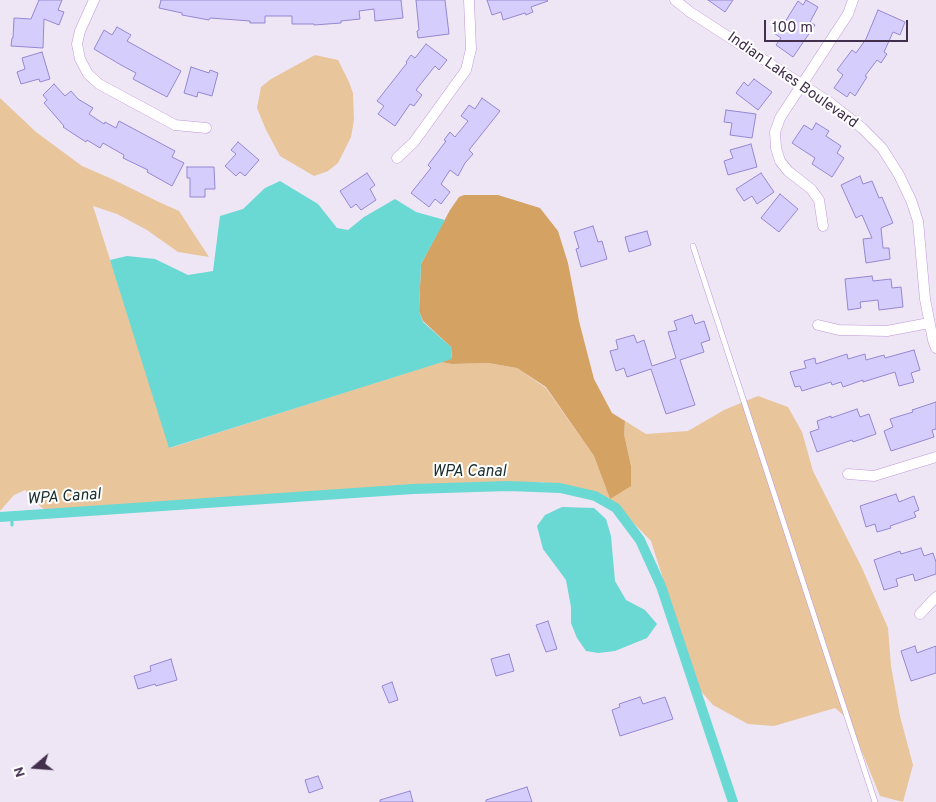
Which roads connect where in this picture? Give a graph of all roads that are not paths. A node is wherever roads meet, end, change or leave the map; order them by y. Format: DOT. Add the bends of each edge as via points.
graph roads {
  1 [pos="94,0"];
  2 [pos="469,0"];
  3 [pos="853,0"];
  4 [pos="677,1"];
  5 [pos="801,84"];
  6 [pos="206,128"];
  7 [pos="396,158"];
  8 [pos="823,226"];
  9 [pos="693,246"];
  10 [pos="930,323"];
  11 [pos="818,324"];
  12 [pos="936,348"];
  13 [pos="936,457"];
  14 [pos="848,474"];
  15 [pos="936,597"];
  16 [pos="920,614"];
  17 [pos="875,802"];
  1 -- 6 [label="street" via="80,31 78,44 80,59 88,74 99,84 175,125"];
  2 -- 7 [label="street" via="471,49 466,70 414,142"];
  3 -- 5 [label="street" via="848,14"];
  4 -- 5 [label="street, Indian Lakes Boulevard"];
  5 -- 8 [label="street" via="780,118 775,132 776,148 788,171 811,189 819,200"];
  5 -- 10 [label="street, Indian Lakes Boulevard" via="862,128 882,148 899,175 918,221"];
  9 -- 17 [label="lane"];
  10 -- 11 [label="street" via="887,331 839,330"];
  10 -- 12 [label="street, Indian Lakes Boulevard"];
  13 -- 14 [label="street" via="874,476"];
  15 -- 16 [label="street"];
}
